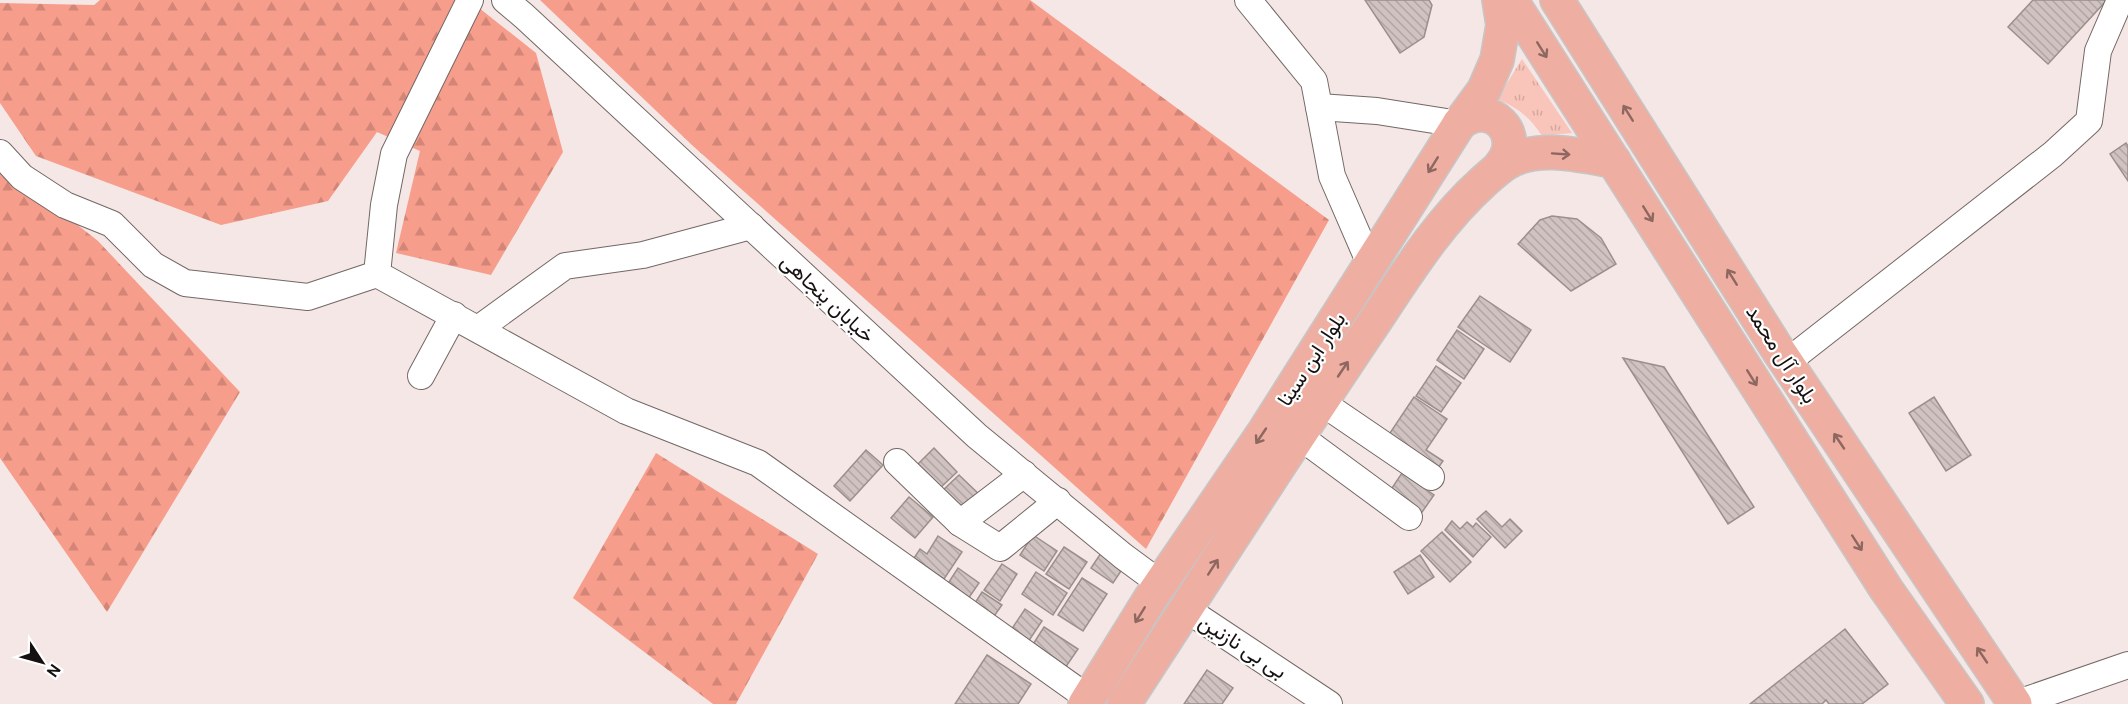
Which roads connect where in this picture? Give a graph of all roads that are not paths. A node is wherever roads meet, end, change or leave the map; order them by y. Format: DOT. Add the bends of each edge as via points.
graph roads {
  1 [pos="470,0"];
  2 [pos="505,0"];
  3 [pos="1248,0"];
  4 [pos="1499,0"];
  5 [pos="1511,0"];
  6 [pos="2120,0"];
  7 [pos="1560,1"];
  8 [pos="1319,107"];
  9 [pos="1459,124"];
  10 [pos="0,153"];
  11 [pos="1614,161"];
  12 [pos="1500,166"];
  13 [pos="751,226"];
  14 [pos="1371,266"];
  15 [pos="377,273"];
  16 [pos="454,315"];
  17 [pos="478,329"];
  18 [pos="1786,363"];
  19 [pos="421,376"];
  20 [pos="1321,402"];
  21 [pos="1299,436"];
  22 [pos="897,462"];
  23 [pos="1024,474"];
  24 [pos="1431,477"];
  25 [pos="1863,478"];
  26 [pos="1828,498"];
  27 [pos="1058,501"];
  28 [pos="1409,517"];
  29 [pos="960,523"];
  30 [pos="1161,584"];
  31 [pos="1186,609"];
  32 [pos="2128,665"];
  33 [pos="1086,701"];
  34 [pos="1124,704"];
  35 [pos="1329,704"];
  36 [pos="1966,704"];
  37 [pos="2015,704"];
  1 -- 15 [label="street" via="394,154"];
  2 -- 13 [label="street, خیابان پنجاهی"];
  3 -- 8 [label="street" via="1314,81"];
  4 -- 9 [label="main road, بلوار ابن سینا" via="1503,25 1497,60 1484,90"];
  5 -- 11 [label="main road, بلوار آل محمد, one-way"];
  6 -- 18 [label="street" via="2098,51 2090,121"];
  18 -- 7 [label="main road, بلوار آل محمد, one-way"];
  8 -- 9 [label="street" via="1377,111"];
  8 -- 14 [label="street" via="1332,176"];
  9 -- 12 [label="main road" via="1479,114 1501,122 1510,144"];
  9 -- 14 [label="main road, بلوار ابن سینا, one-way"];
  10 -- 15 [label="street" via="22,177 65,205 112,224 153,265 185,283 308,297"];
  12 -- 11 [label="main road, بلوار ابن سینا, one-way" via="1532,153"];
  11 -- 26 [label="main road, بلوار آل محمد, one-way"];
  20 -- 12 [label="main road, بلوار ابن سینا, one-way" via="1426,246 1465,198"];
  13 -- 17 [label="street" via="643,255 565,266"];
  13 -- 23 [label="street, خیابان پنجاهی" via="977,436"];
  14 -- 30 [label="main road, بلوار ابن سینا, one-way"];
  15 -- 16 [label="street"];
  16 -- 17 [label="street"];
  16 -- 19 [label="street"];
  17 -- 33 [label="street" via="626,411 758,463"];
  25 -- 18 [label="main road, بلوار آل محمد, one-way"];
  20 -- 21 [label="main road, بلوار ابن سینا"];
  20 -- 24 [label="street"];
  21 -- 28 [label="street"];
  31 -- 21 [label="main road, بلوار ابن سینا, one-way"];
  22 -- 29 [label="street"];
  23 -- 27 [label="street, خیابان پنجاهی"];
  23 -- 29 [label="street"];
  25 -- 26 [label="main road"];
  37 -- 25 [label="main road, بلوار آل محمد, one-way"];
  26 -- 36 [label="main road, بلوار آل محمد, one-way"];
  27 -- 29 [label="street" via="1000,548"];
  27 -- 30 [label="street, خیابان پنجاهی"];
  30 -- 33 [label="main road, بلوار ابن سینا, one-way"];
  31 -- 34 [label="main road, بلوار ابن سینا"];
  31 -- 35 [label="street, بی بی نازنین"];
  32 -- 37 [label="street"];
}
